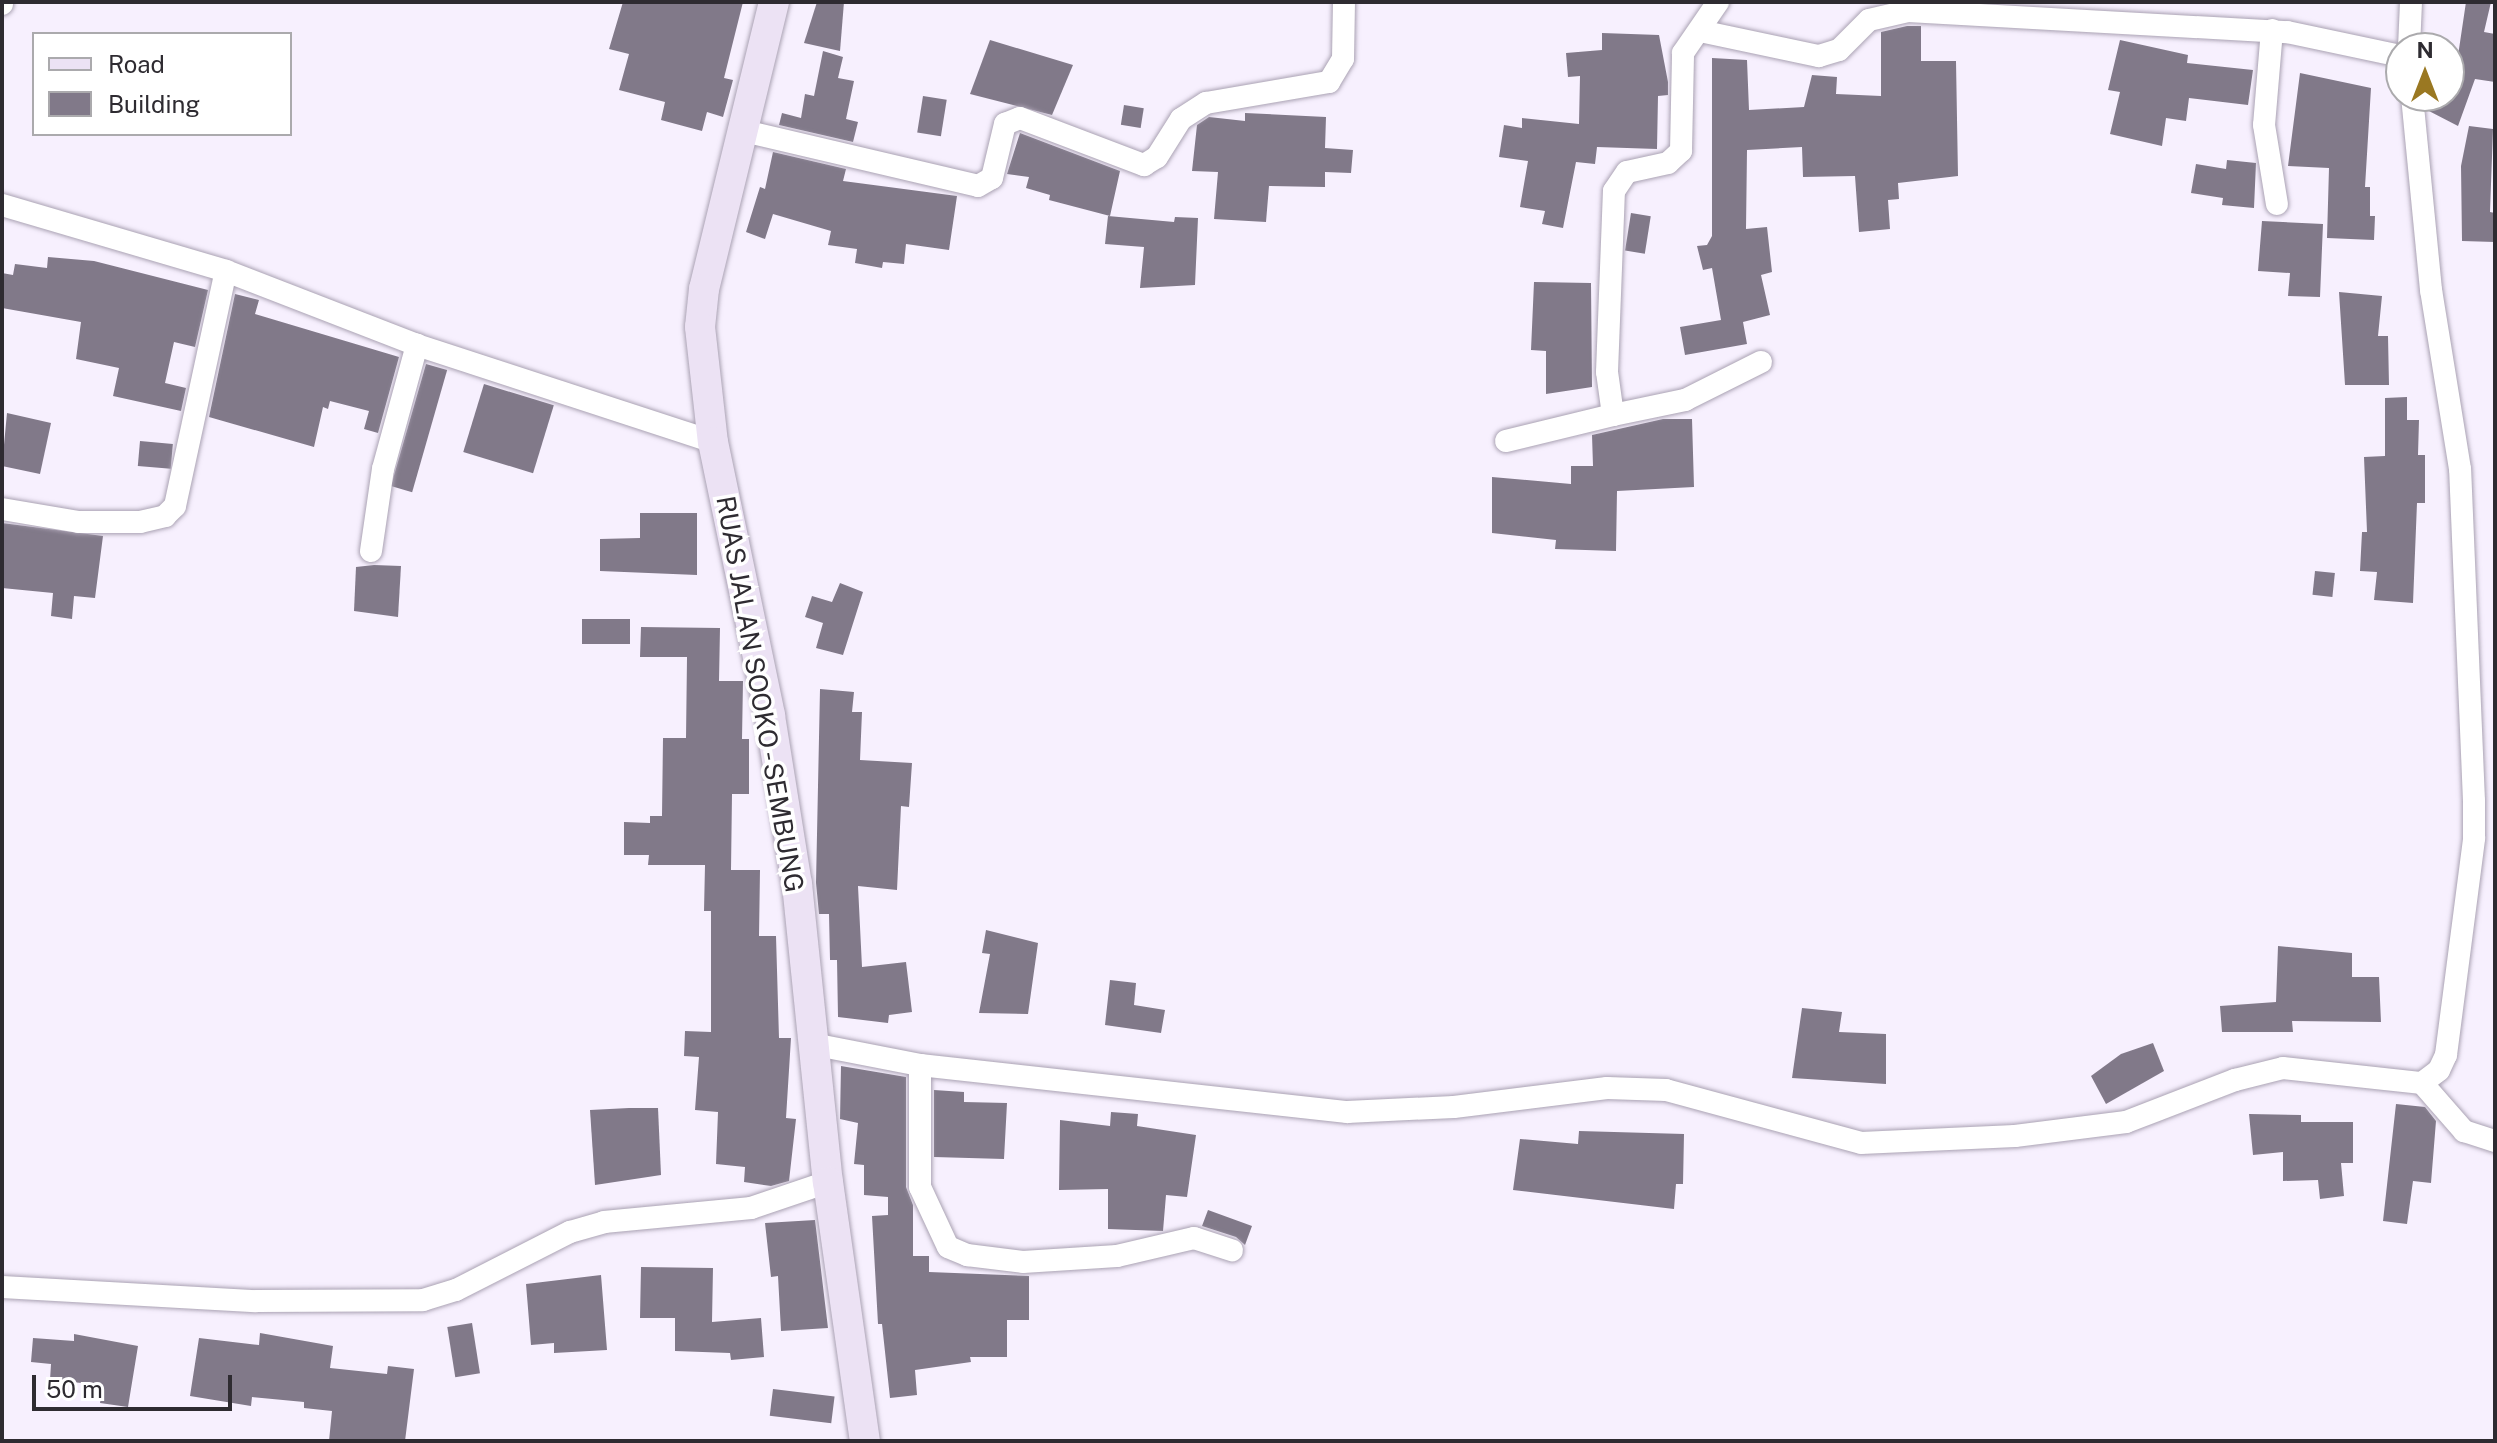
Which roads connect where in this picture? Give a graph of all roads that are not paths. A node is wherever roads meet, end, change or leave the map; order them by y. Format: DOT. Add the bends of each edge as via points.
graph roads {
  1 [pos="774,2"];
  2 [pos="1344,2"];
  3 [pos="1718,2"];
  4 [pos="2411,2"];
  5 [pos="2272,30"];
  6 [pos="1700,31"];
  7 [pos="2410,32"];
  8 [pos="2385,53"];
  9 [pos="2414,112"];
  10 [pos="744,131"];
  11 [pos="2277,204"];
  12 [pos="2,205"];
  13 [pos="226,271"];
  14 [pos="417,345"];
  15 [pos="1761,362"];
  16 [pos="1613,415"];
  17 [pos="1506,441"];
  18 [pos="713,442"];
  19 [pos="2,509"];
  20 [pos="371,551"];
  21 [pos="812,1044"];
  22 [pos="920,1065"];
  23 [pos="2422,1083"];
  24 [pos="2495,1141"];
  25 [pos="828,1182"];
  26 [pos="1232,1250"];
  27 [pos="2,1287"];
  28 [pos="865,1441"];
  1 -- 10 [label="main road, RUAS JALAN SOOKO - SEMBUNG"];
  2 -- 10 [label="street" via="1343,59 1329,82 1206,103 1181,119 1157,157 1144,165 1020,118 1005,124 992,178 978,186"];
  3 -- 6 [label="street"];
  4 -- 7 [label="street"];
  5 -- 6 [label="street" via="1891,11 1869,20 1839,50 1819,56"];
  5 -- 8 [label="street"];
  5 -- 11 [label="street" via="2264,125"];
  6 -- 16 [label="street" via="1687,43 1682,62 1681,151 1668,163 1627,172 1614,191 1607,372"];
  9 -- 23 [label="street" via="2431,290 2460,469 2474,801 2474,838 2446,1055 2439,1070"];
  10 -- 18 [label="main road, RUAS JALAN SOOKO - SEMBUNG" via="700,307"];
  12 -- 13 [label="street"];
  13 -- 14 [label="street"];
  13 -- 19 [label="street" via="175,506 165,516 140,522 79,522"];
  14 -- 18 [label="street"];
  14 -- 20 [label="street" via="383,469"];
  15 -- 16 [label="street" via="1685,400"];
  16 -- 17 [label="street"];
  18 -- 21 [label="main road, RUAS JALAN SOOKO - SEMBUNG" via="797,884"];
  21 -- 22 [label="street"];
  21 -- 25 [label="main road, RUAS JALAN SOOKO - SEMBUNG"];
  22 -- 23 [label="street" via="1347,1112 1454,1107 1637,1087 1666,1090 1861,1143 1909,1144 2126,1122 2260,1071 2283,1068"];
  22 -- 26 [label="street" via="920,1187 948,1247 967,1255 1023,1262 1117,1256 1194,1238"];
  23 -- 24 [label="street" via="2464,1131"];
  25 -- 27 [label="street" via="751,1208 604,1222 570,1232 456,1290 423,1300 256,1301"];
  25 -- 28 [label="main road, RUAS JALAN SOOKO - SEMBUNG"];
}
